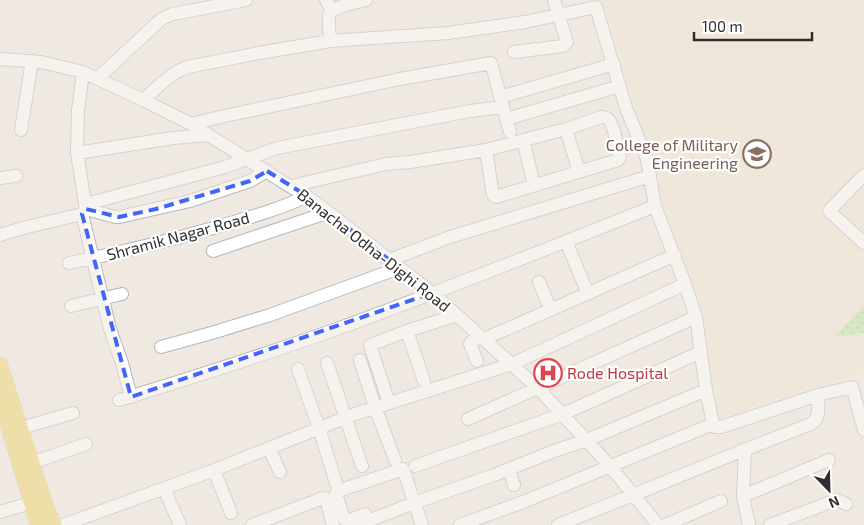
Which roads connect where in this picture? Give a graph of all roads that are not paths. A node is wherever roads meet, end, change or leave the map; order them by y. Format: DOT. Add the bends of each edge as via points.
graph roads {
  1 [pos="246,0"];
  2 [pos="366,0"];
  3 [pos="554,0"];
  4 [pos="595,3"];
  5 [pos="329,6"];
  6 [pos="559,15"];
  7 [pos="330,42"];
  8 [pos="514,52"];
  9 [pos="0,59"];
  10 [pos="32,61"];
  11 [pos="614,64"];
  12 [pos="83,72"];
  13 [pos="97,79"];
  14 [pos="620,86"];
  15 [pos="144,100"];
  16 [pos="503,108"];
  17 [pos="191,124"];
  18 [pos="566,129"];
  19 [pos="21,130"];
  20 [pos="510,132"];
  21 [pos="208,135"];
  22 [pos="523,140"];
  23 [pos="486,150"];
  24 [pos="77,152"];
  25 [pos="247,158"];
  26 [pos="267,171"];
  27 [pos="579,172"];
  28 [pos="864,175"];
  29 [pos="16,176"];
  30 [pos="650,176"];
  31 [pos="0,178"];
  32 [pos="534,185"];
  33 [pos="291,186"];
  34 [pos="307,196"];
  35 [pos="655,206"];
  36 [pos="85,209"];
  37 [pos="329,212"];
  38 [pos="0,235"];
  39 [pos="566,241"];
  40 [pos="864,243"];
  41 [pos="213,250"];
  42 [pos="675,255"];
  43 [pos="92,258"];
  44 [pos="69,263"];
  45 [pos="394,264"];
  46 [pos="539,282"];
  47 [pos="686,284"];
  48 [pos="122,294"];
  49 [pos="432,294"];
  50 [pos="588,294"];
  51 [pos="103,299"];
  52 [pos="71,306"];
  53 [pos="551,310"];
  54 [pos="457,315"];
  55 [pos="696,317"];
  56 [pos="407,331"];
  57 [pos="482,338"];
  58 [pos="160,347"];
  59 [pos="701,352"];
  60 [pos="360,360"];
  61 [pos="477,361"];
  62 [pos="327,363"];
  63 [pos="512,364"];
  64 [pos="0,365"];
  65 [pos="298,369"];
  66 [pos="424,381"];
  67 [pos="858,386"];
  68 [pos="538,388"];
  69 [pos="706,390"];
  70 [pos="818,395"];
  71 [pos="387,396"];
  72 [pos="0,399"];
  73 [pos="375,408"];
  74 [pos="73,413"];
  75 [pos="562,414"];
  76 [pos="346,418"];
  77 [pos="468,419"];
  78 [pos="11,420"];
  79 [pos="713,424"];
  80 [pos="320,428"];
  81 [pos="864,430"];
  82 [pos="587,440"];
  83 [pos="86,444"];
  84 [pos="269,448"];
  85 [pos="744,449"];
  86 [pos="395,460"];
  87 [pos="829,460"];
  88 [pos="32,464"];
  89 [pos="362,466"];
  90 [pos="415,466"];
  91 [pos="610,466"];
  92 [pos="509,469"];
  93 [pos="212,471"];
  94 [pos="280,472"];
  95 [pos="336,483"];
  96 [pos="514,485"];
  97 [pos="164,488"];
  98 [pos="633,495"];
  99 [pos="743,496"];
  100 [pos="38,500"];
  101 [pos="413,500"];
  102 [pos="721,501"];
  103 [pos="846,504"];
  104 [pos="1,511"];
  105 [pos="229,514"];
  106 [pos="38,525"];
  107 [pos="54,525"];
  108 [pos="63,525"];
  109 [pos="180,525"];
  110 [pos="252,525"];
  111 [pos="333,525"];
  112 [pos="358,525"];
  113 [pos="422,525"];
  114 [pos="460,525"];
  115 [pos="558,525"];
  116 [pos="658,525"];
  117 [pos="665,525"];
  118 [pos="749,525"];
  119 [pos="770,525"];
  1 -- 13 [label="street" via="163,18"];
  2 -- 5 [label="street" via="336,8"];
  3 -- 6 [label="street"];
  4 -- 6 [label="street"];
  4 -- 11 [label="street"];
  5 -- 7 [label="street"];
  6 -- 7 [label="street" via="448,33"];
  6 -- 8 [label="street" via="567,42 563,46"];
  7 -- 15 [label="street" via="188,67 173,74"];
  9 -- 10 [label="street, Banacha Odha-Dighi Road"];
  10 -- 12 [label="street, Banacha Odha-Dighi Road"];
  10 -- 19 [label="street"];
  11 -- 14 [label="street"];
  11 -- 16 [label="street"];
  12 -- 13 [label="street, Banacha Odha-Dighi Road"];
  12 -- 24 [label="street, Shramik Nagar Road"];
  13 -- 15 [label="street, Banacha Odha-Dighi Road"];
  14 -- 16 [label="street"];
  14 -- 30 [label="street" via="647,159"];
  15 -- 17 [label="street, Banacha Odha-Dighi Road"];
  16 -- 17 [label="street" via="491,63"];
  16 -- 20 [label="street"];
  16 -- 25 [label="street" via="470,111 277,148"];
  17 -- 21 [label="street, Banacha Odha-Dighi Road"];
  18 -- 22 [label="street"];
  18 -- 27 [label="street"];
  18 -- 27 [label="street" via="601,117 606,117 612,124 620,159"];
  21 -- 24 [label="street"];
  21 -- 25 [label="street, Banacha Odha-Dighi Road"];
  22 -- 23 [label="street"];
  22 -- 32 [label="street"];
  23 -- 32 [label="street" via="494,196"];
  23 -- 33 [label="street" via="386,164"];
  24 -- 36 [label="street, Shramik Nagar Road"];
  25 -- 26 [label="street, Banacha Odha-Dighi Road"];
  25 -- 36 [label="street"];
  26 -- 33 [label="street, Banacha Odha-Dighi Road"];
  26 -- 36 [label="street" via="250,181 190,201 136,214 115,217"];
  27 -- 32 [label="street"];
  28 -- 40 [label="street" via="829,211"];
  29 -- 31 [label="street"];
  30 -- 35 [label="street"];
  30 -- 45 [label="street" via="450,237"];
  33 -- 34 [label="street, Banacha Odha-Dighi Road"];
  34 -- 37 [label="street, Banacha Odha-Dighi Road"];
  34 -- 43 [label="street, Shramik Nagar Road" via="180,238"];
  35 -- 39 [label="street"];
  35 -- 42 [label="street"];
  36 -- 38 [label="street"];
  36 -- 43 [label="street, Shramik Nagar Road"];
  37 -- 41 [label="street"];
  37 -- 45 [label="street, Banacha Odha-Dighi Road"];
  39 -- 49 [label="street"];
  39 -- 50 [label="street"];
  42 -- 47 [label="street"];
  42 -- 50 [label="street"];
  43 -- 44 [label="street"];
  43 -- 51 [label="street"];
  45 -- 49 [label="street, Banacha Odha-Dighi Road"];
  45 -- 58 [label="street" via="270,315"];
  46 -- 53 [label="street"];
  47 -- 55 [label="street"];
  47 -- 63 [label="street"];
  48 -- 51 [label="street"];
  49 -- 51 [label="street" via="125,398 122,363"];
  49 -- 54 [label="street, Banacha Odha-Dighi Road"];
  50 -- 53 [label="street"];
  51 -- 52 [label="street"];
  53 -- 57 [label="street"];
  54 -- 56 [label="street"];
  54 -- 57 [label="street, Banacha Odha-Dighi Road"];
  55 -- 59 [label="street"];
  55 -- 68 [label="street"];
  56 -- 66 [label="street"];
  56 -- 71 [label="street" via="370,345"];
  57 -- 61 [label="street" via="470,344"];
  57 -- 63 [label="street, Banacha Odha-Dighi Road"];
  59 -- 69 [label="street"];
  59 -- 75 [label="street"];
  60 -- 73 [label="street"];
  62 -- 76 [label="street"];
  63 -- 68 [label="street, Banacha Odha-Dighi Road"];
  63 -- 73 [label="street"];
  64 -- 78 [label="main road"];
  65 -- 80 [label="street"];
  67 -- 70 [label="street"];
  67 -- 81 [label="street"];
  68 -- 75 [label="street, Banacha Odha-Dighi Road"];
  68 -- 77 [label="street"];
  69 -- 79 [label="street"];
  69 -- 82 [label="street"];
  70 -- 79 [label="street" via="721,427"];
  70 -- 85 [label="street" via="816,421"];
  72 -- 78 [label="main road"];
  73 -- 76 [label="street"];
  73 -- 86 [label="street"];
  74 -- 78 [label="street"];
  75 -- 82 [label="street, Banacha Odha-Dighi Road"];
  75 -- 90 [label="street"];
  76 -- 80 [label="street"];
  76 -- 89 [label="street"];
  78 -- 88 [label="main road"];
  78 -- 100 [label="main road"];
  79 -- 91 [label="street"];
  80 -- 84 [label="street"];
  80 -- 95 [label="street"];
  82 -- 91 [label="street, Banacha Odha-Dighi Road"];
  82 -- 92 [label="street"];
  83 -- 88 [label="street"];
  84 -- 93 [label="street"];
  84 -- 94 [label="street"];
  85 -- 98 [label="street"];
  85 -- 99 [label="street"];
  87 -- 99 [label="street"];
  88 -- 100 [label="main road"];
  91 -- 98 [label="street, Banacha Odha-Dighi Road"];
  91 -- 114 [label="street"];
  92 -- 96 [label="street"];
  92 -- 101 [label="street"];
  93 -- 97 [label="street"];
  93 -- 105 [label="street"];
  97 -- 108 [label="street"];
  97 -- 109 [label="street"];
  98 -- 115 [label="street"];
  98 -- 116 [label="street, Banacha Odha-Dighi Road"];
  99 -- 118 [label="street"];
  100 -- 104 [label="street"];
  100 -- 106 [label="main road"];
  100 -- 107 [label="main road"];
  101 -- 101 [label="street" via="344,520 336,494 403,469"];
  101 -- 112 [label="street"];
  101 -- 113 [label="street"];
  102 -- 117 [label="street"];
  103 -- 119 [label="street" via="836,500"];
  110 -- 111 [label="street" via="323,498"];
}
